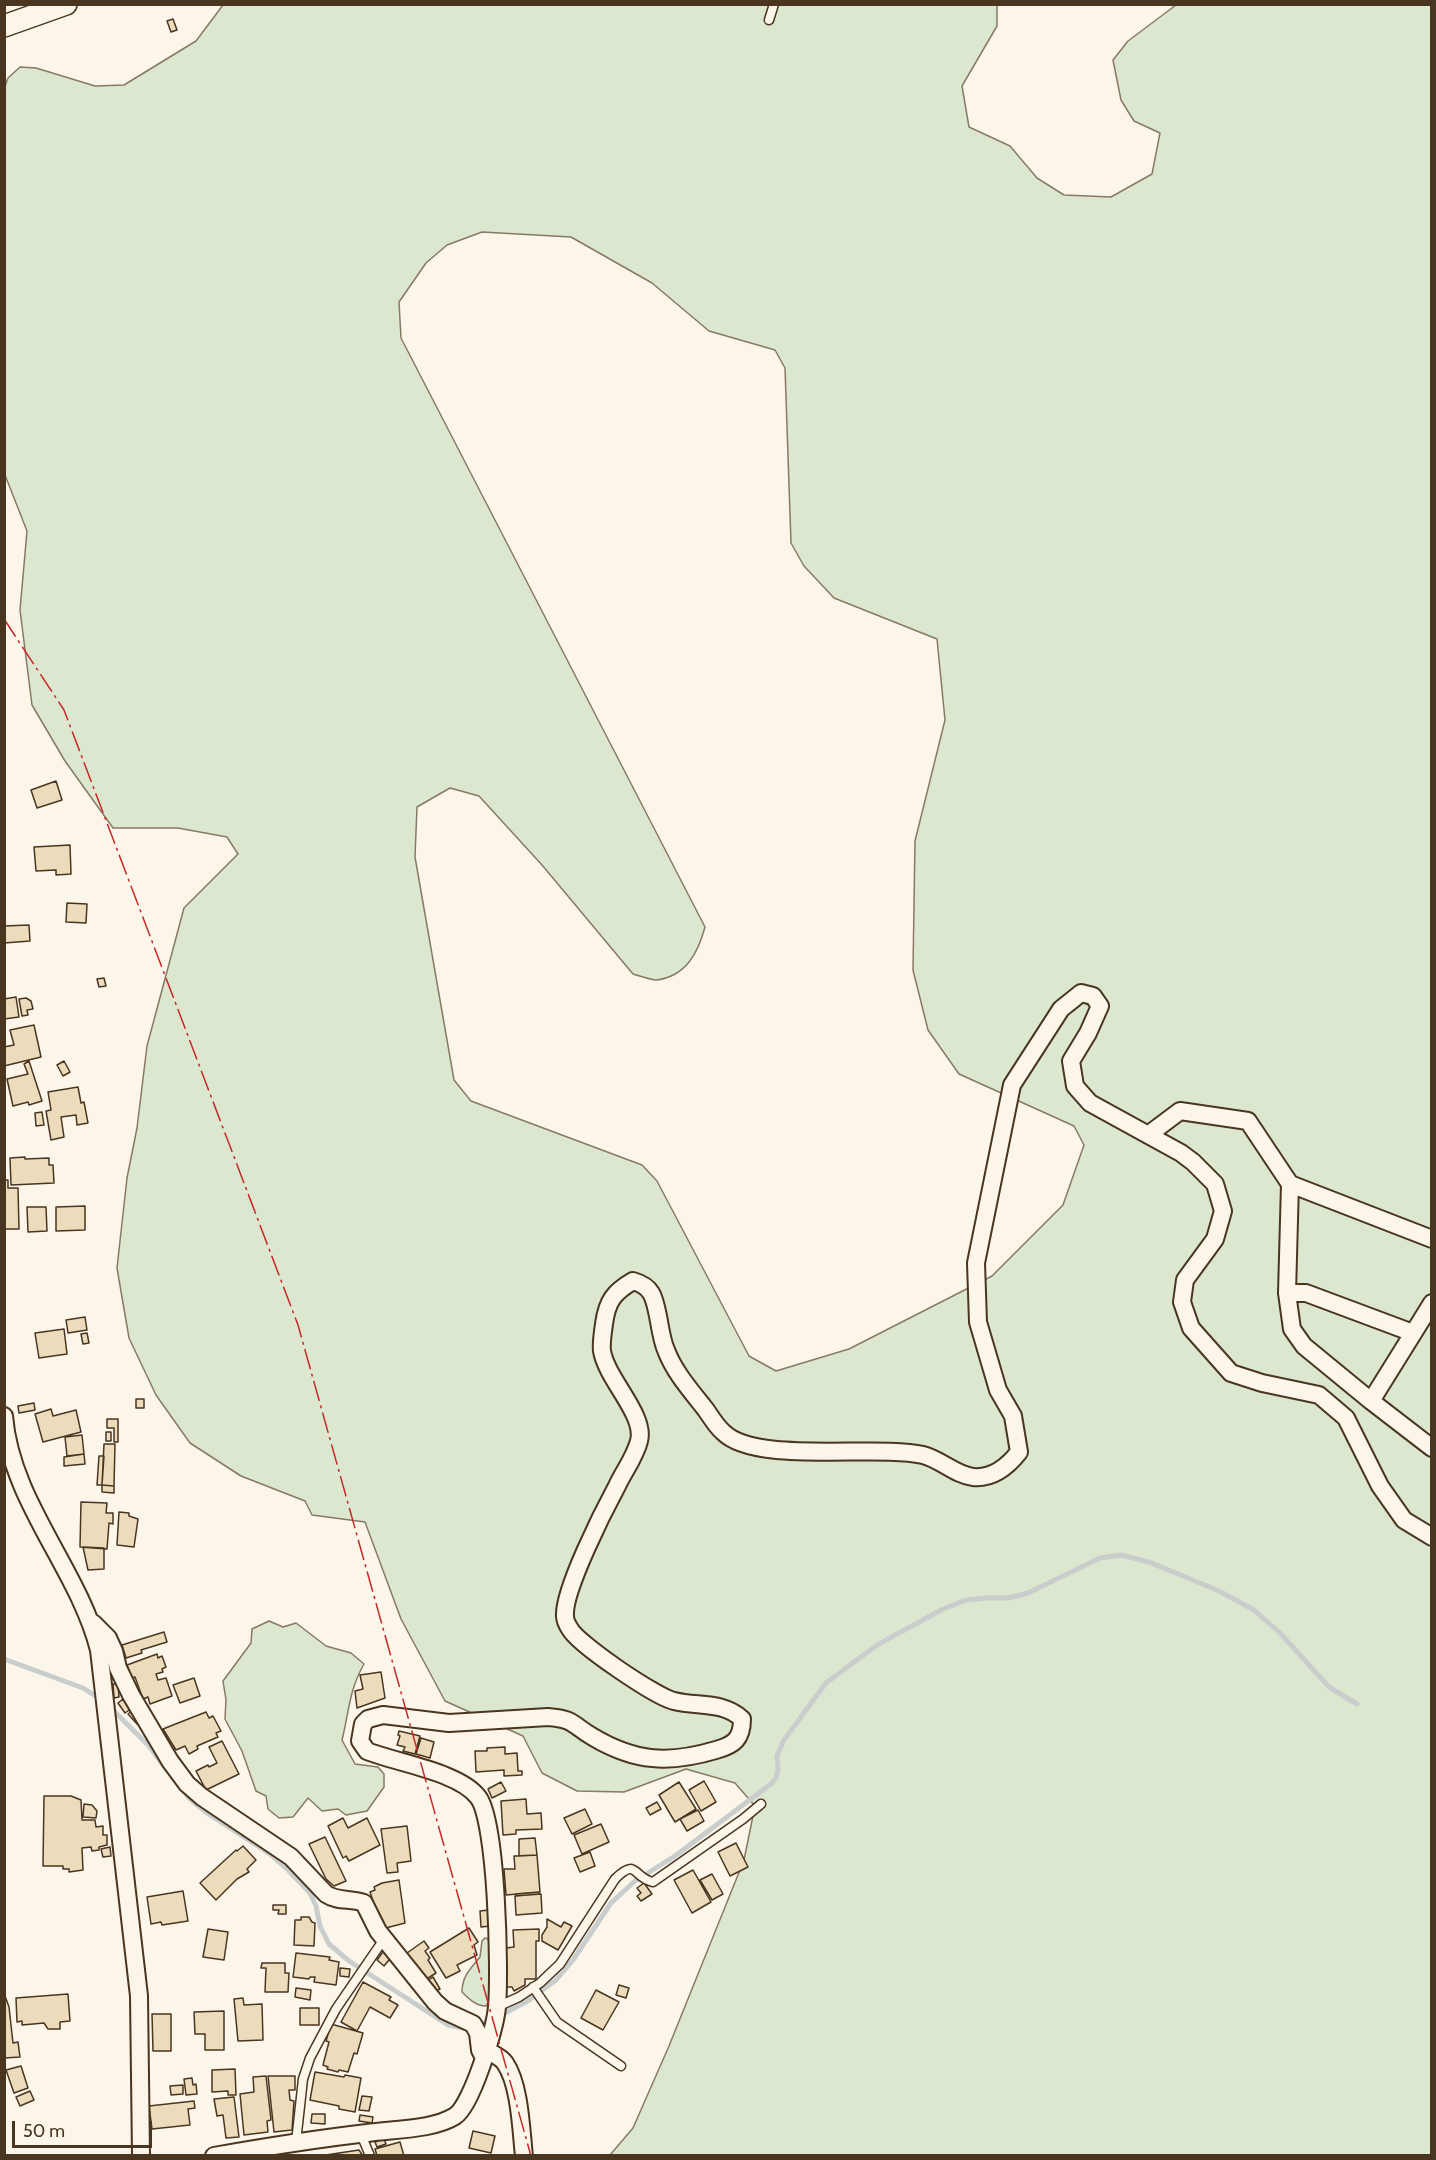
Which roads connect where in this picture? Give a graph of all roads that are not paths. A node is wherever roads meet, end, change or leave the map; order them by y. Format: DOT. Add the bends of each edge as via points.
graph roads {
  1 [pos="66,4"];
  2 [pos="774,4"];
  3 [pos="769,20"];
  4 [pos="4,26"];
  5 [pos="1148,1135"];
  6 [pos="1290,1184"];
  7 [pos="1431,1239"];
  8 [pos="1287,1293"];
  9 [pos="1431,1303"];
  10 [pos="1413,1333"];
  11 [pos="1371,1401"];
  12 [pos="4,1416"];
  13 [pos="1431,1448"];
  14 [pos="1431,1537"];
  15 [pos="88,1618"];
  16 [pos="761,1804"];
  17 [pos="384,1939"];
  18 [pos="534,1988"];
  19 [pos="497,2008"];
  20 [pos="481,2029"];
  21 [pos="485,2054"];
  22 [pos="621,2066"];
  23 [pos="361,2133"];
  24 [pos="296,2142"];
  25 [pos="141,2156"];
  26 [pos="214,2156"];
  27 [pos="370,2156"];
  28 [pos="524,2156"];
  1 -- 4 [label="street"];
  2 -- 3 [label="lane"];
  5 -- 6 [label="street" via="1180,1111 1248,1121"];
  5 -- 14 [label="street" via="1193,1162 1215,1184 1223,1211 1215,1239 1185,1280 1182,1302 1191,1328 1231,1373 1319,1395 1346,1418 1380,1486 1404,1520"];
  5 -- 19 [label="street" via="1090,1103 1075,1086 1071,1061 1100,1006 1093,996 1081,993 1061,1009 1011,1085 989,1194 976,1263 978,1322 998,1390 1013,1416 1019,1452 1008,1465 990,1475 972,1477 924,1455 815,1452 743,1443 724,1433 678,1373 665,1350 652,1294 633,1281 614,1293 606,1311 602,1349 608,1370 642,1430 632,1459 581,1562 565,1617 571,1631 590,1648 650,1691 673,1701 734,1712 742,1719 742,1732 731,1745 713,1751 684,1758 642,1758 622,1752 564,1718 449,1723 383,1715 363,1724 360,1741 366,1751 453,1778 471,1788 480,1799 492,1858 499,1974"];
  6 -- 7 [label="street"];
  6 -- 8 [label="street"];
  8 -- 10 [label="street" via="1306,1293"];
  8 -- 11 [label="street" via="1292,1329 1304,1346"];
  9 -- 10 [label="street"];
  10 -- 11 [label="street"];
  11 -- 13 [label="street"];
  12 -- 15 [label="street" via="19,1479"];
  15 -- 17 [label="street" via="108,1638 131,1695 187,1784 291,1857 333,1899 364,1903"];
  15 -- 25 [label="street" via="99,1650 139,1996"];
  16 -- 18 [label="lane" via="662,1878 647,1881 636,1870 624,1870 560,1964"];
  17 -- 20 [label="street" via="435,2002"];
  17 -- 24 [label="lane" via="322,2033 310,2058 303,2079"];
  18 -- 19 [label="lane"];
  18 -- 22 [label="lane" via="557,2022"];
  19 -- 20 [label="street"];
  20 -- 21 [label="street"];
  21 -- 23 [label="street" via="464,2106 456,2115 420,2126"];
  21 -- 28 [label="street" via="501,2058 511,2073"];
  23 -- 24 [label="street"];
  23 -- 27 [label="lane"];
  24 -- 26 [label="street"];
}
